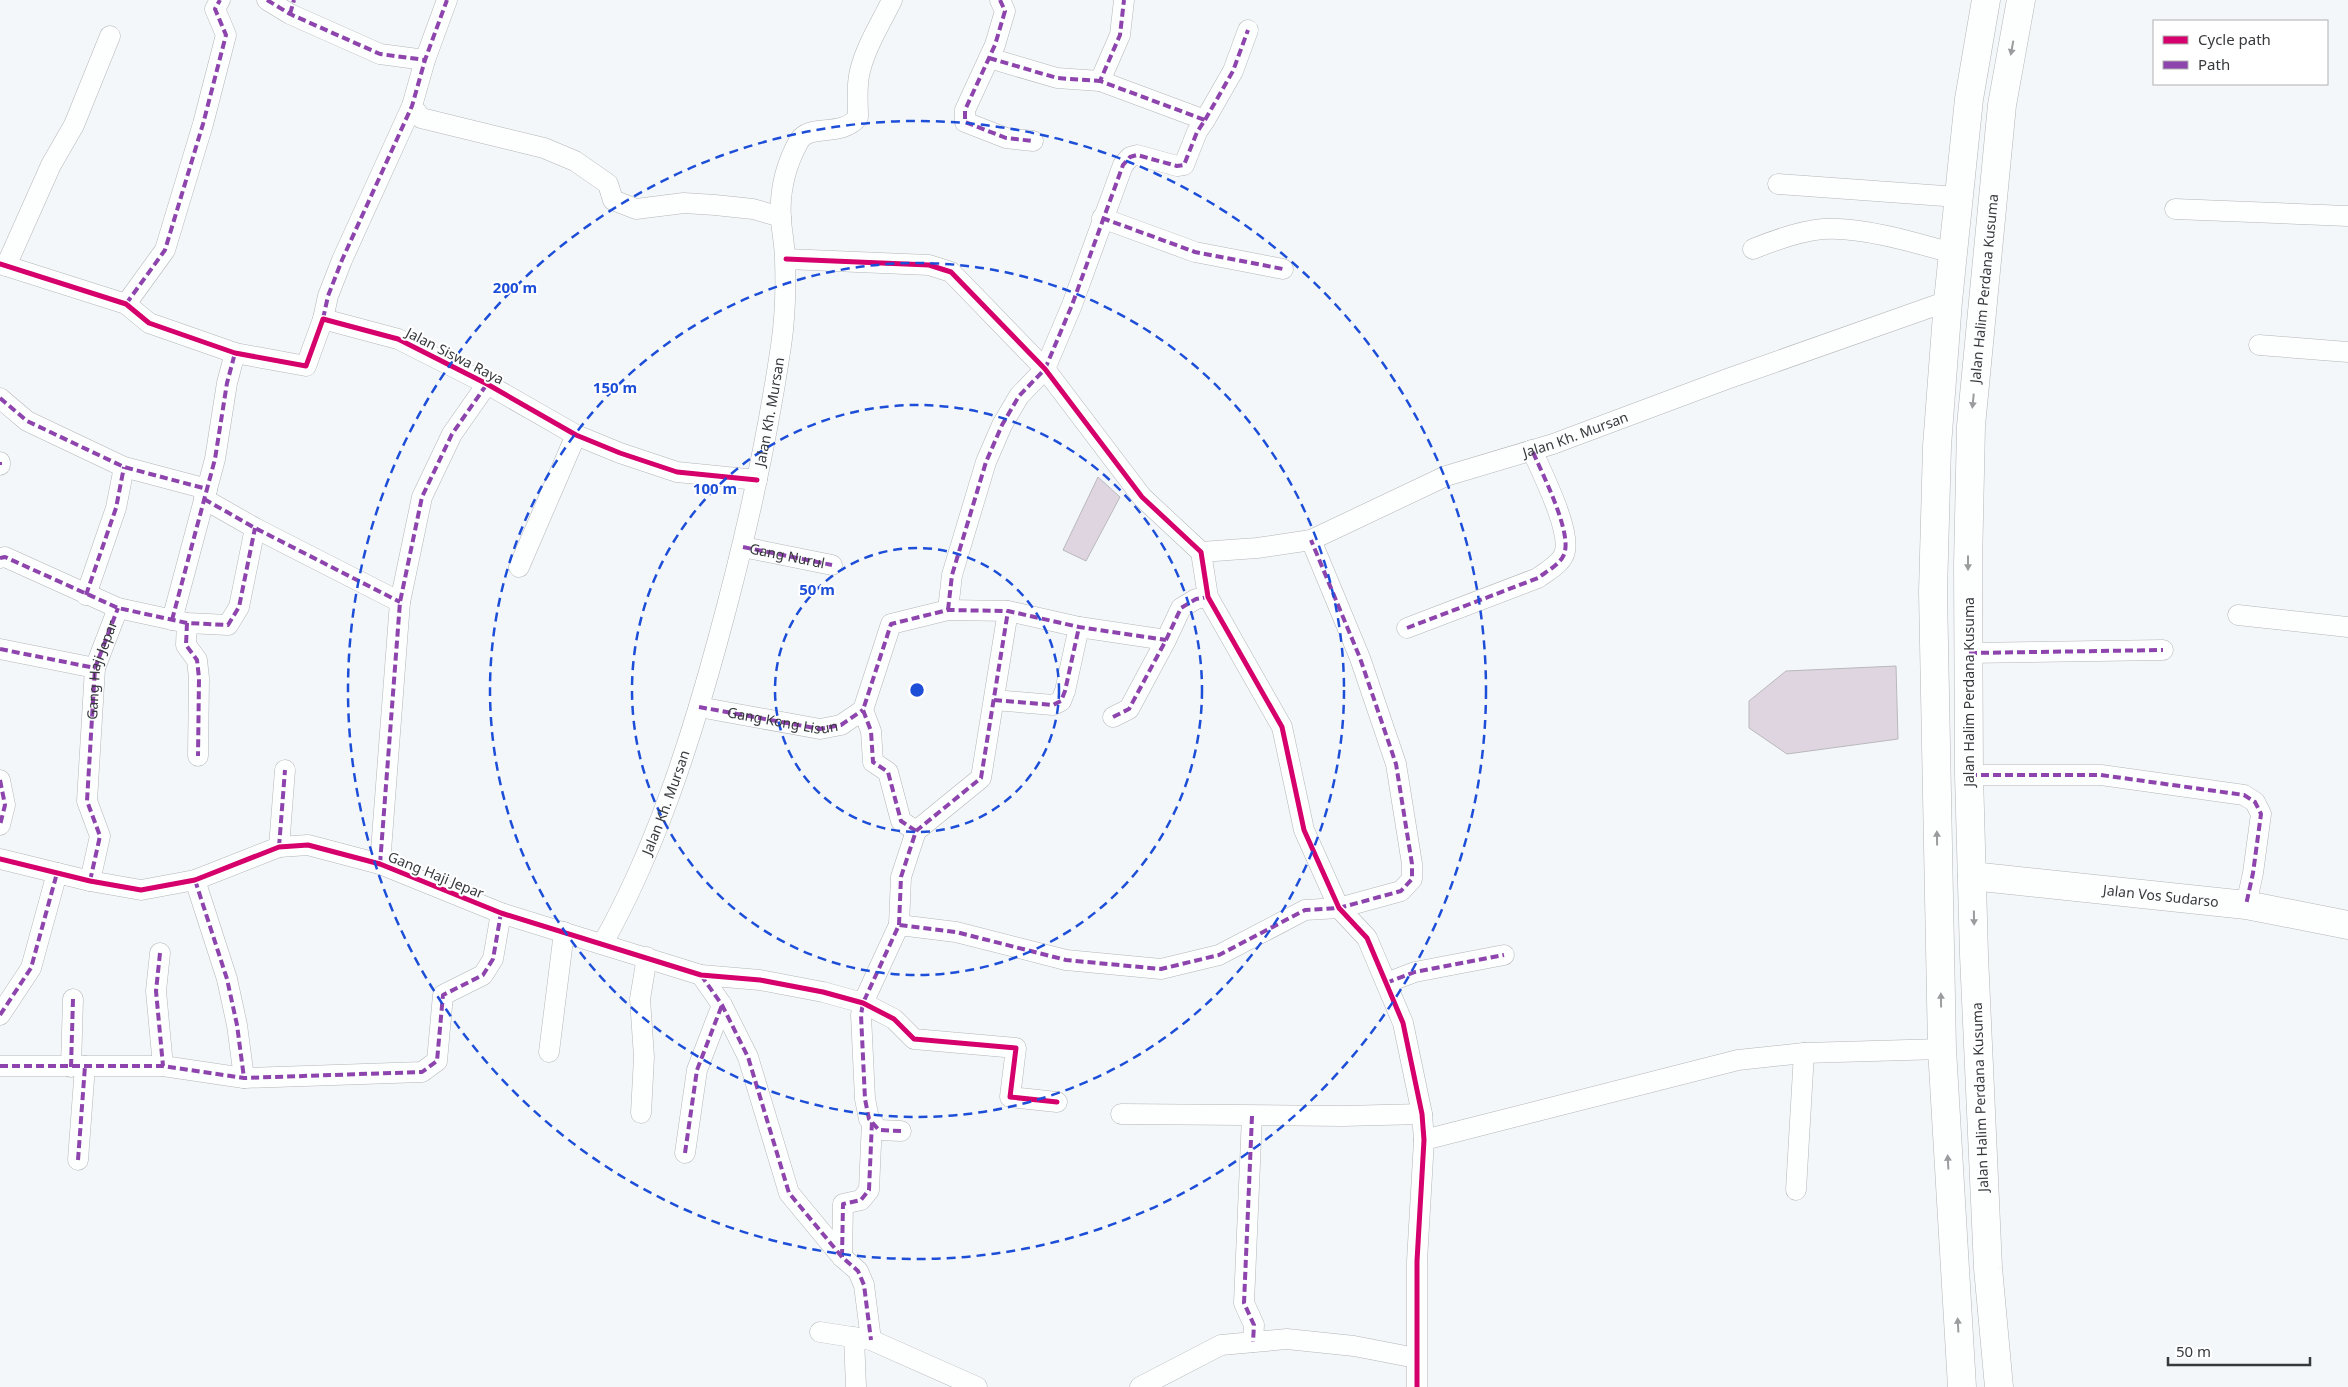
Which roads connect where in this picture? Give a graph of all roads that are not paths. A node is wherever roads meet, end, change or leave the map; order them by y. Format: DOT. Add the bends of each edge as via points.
graph roads {
  1 [pos="220,0"];
  2 [pos="267,0"];
  3 [pos="446,0"];
  4 [pos="892,0"];
  5 [pos="1000,0"];
  6 [pos="1124,0"];
  7 [pos="1986,0"];
  8 [pos="2020,0"];
  9 [pos="1248,30"];
  10 [pos="110,36"];
  11 [pos="989,58"];
  12 [pos="425,60"];
  13 [pos="1100,81"];
  14 [pos="412,106"];
  15 [pos="1205,120"];
  16 [pos="1033,141"];
  17 [pos="1778,184"];
  18 [pos="1958,197"];
  19 [pos="2175,209"];
  20 [pos="2348,216"];
  21 [pos="781,217"];
  22 [pos="1102,218"];
  23 [pos="1753,249"];
  24 [pos="1952,253"];
  25 [pos="786,259"];
  26 [pos="2,266"];
  27 [pos="1283,268"];
  28 [pos="1948,301"];
  29 [pos="126,304"];
  30 [pos="323,319"];
  31 [pos="2259,345"];
  32 [pos="2348,352"];
  33 [pos="235,353"];
  34 [pos="1046,369"];
  35 [pos="487,384"];
  36 [pos="0,398"];
  37 [pos="576,435"];
  38 [pos="1532,450"];
  39 [pos="124,466"];
  40 [pos="757,480"];
  41 [pos="206,494"];
  42 [pos="255,528"];
  43 [pos="1311,540"];
  44 [pos="743,547"];
  45 [pos="1201,552"];
  46 [pos="0,558"];
  47 [pos="832,565"];
  48 [pos="519,567"];
  49 [pos="86,595"];
  50 [pos="1208,597"];
  51 [pos="400,602"];
  52 [pos="118,608"];
  53 [pos="948,610"];
  54 [pos="1008,611"];
  55 [pos="2238,615"];
  56 [pos="180,622"];
  57 [pos="1080,627"];
  58 [pos="2348,627"];
  59 [pos="1407,628"];
  60 [pos="1166,640"];
  61 [pos="0,649"];
  62 [pos="2163,650"];
  63 [pos="1969,653"];
  64 [pos="95,668"];
  65 [pos="994,700"];
  66 [pos="699,707"];
  67 [pos="863,710"];
  68 [pos="1113,717"];
  69 [pos="198,756"];
  70 [pos="285,770"];
  71 [pos="1969,775"];
  72 [pos="0,780"];
  73 [pos="0,825"];
  74 [pos="916,831"];
  75 [pos="278,846"];
  76 [pos="0,859"];
  77 [pos="380,864"];
  78 [pos="57,873"];
  79 [pos="1972,876"];
  80 [pos="195,880"];
  81 [pos="90,881"];
  82 [pos="2246,905"];
  83 [pos="1338,908"];
  84 [pos="501,913"];
  85 [pos="899,925"];
  86 [pos="2348,925"];
  87 [pos="564,932"];
  88 [pos="603,943"];
  89 [pos="160,953"];
  90 [pos="1504,955"];
  91 [pos="647,957"];
  92 [pos="701,975"];
  93 [pos="1386,983"];
  94 [pos="73,999"];
  95 [pos="863,1003"];
  96 [pos="722,1005"];
  97 [pos="0,1015"];
  98 [pos="1942,1049"];
  99 [pos="550,1052"];
  100 [pos="1804,1053"];
  101 [pos="0,1066"];
  102 [pos="78,1066"];
  103 [pos="163,1066"];
  104 [pos="244,1078"];
  105 [pos="1057,1102"];
  106 [pos="640,1114"];
  107 [pos="1121,1114"];
  108 [pos="1422,1114"];
  109 [pos="1252,1116"];
  110 [pos="872,1121"];
  111 [pos="902,1131"];
  112 [pos="1424,1140"];
  113 [pos="685,1152"];
  114 [pos="78,1160"];
  115 [pos="1796,1190"];
  116 [pos="842,1257"];
  117 [pos="820,1332"];
  118 [pos="863,1338"];
  119 [pos="1253,1342"];
  120 [pos="1416,1358"];
  121 [pos="1998,1379"];
  122 [pos="1962,1380"];
  123 [pos="856,1387"];
  124 [pos="977,1387"];
  125 [pos="1140,1387"];
  126 [pos="1417,1387"];
  1 -- 29 [label="street" via="216,9 226,35 165,250"];
  2 -- 12 [label="street" via="304,21 380,54"];
  3 -- 12 [label="street"];
  4 -- 21 [label="street, Jalan Kh. Mursan" via="860,71 858,117 852,126 815,131 800,138 783,175"];
  5 -- 11 [label="street" via="1006,11"];
  6 -- 13 [label="street" via="1120,35"];
  7 -- 18 [label="main road" via="1969,98"];
  8 -- 63 [label="main road, Jalan Halim Perdana Kusuma, one-way" via="2002,105 1971,426"];
  9 -- 15 [label="street" via="1233,71"];
  10 -- 26 [label="street" via="74,125"];
  11 -- 13 [label="street" via="1057,78"];
  11 -- 16 [label="street" via="965,110 965,122 1006,138"];
  12 -- 14 [label="street"];
  13 -- 15 [label="street"];
  14 -- 21 [label="street" via="421,118 544,148 575,160 608,184 613,200 636,209 684,203 753,209"];
  14 -- 30 [label="street" via="342,260"];
  15 -- 22 [label="street" via="1184,165 1137,155 1130,157 1123,165"];
  17 -- 18 [label="street"];
  18 -- 24 [label="main road"];
  19 -- 20 [label="street"];
  21 -- 25 [label="street, Jalan Kh. Mursan"];
  22 -- 27 [label="street" via="1196,252"];
  22 -- 34 [label="street"];
  23 -- 24 [label="street" via="1802,232 1825,229 1908,240"];
  24 -- 28 [label="main road"];
  25 -- 34 [label="street" via="929,265 951,272"];
  25 -- 40 [label="street, Jalan Kh. Mursan" via="781,344"];
  26 -- 29 [label="street"];
  28 -- 38 [label="street, Jalan Kh. Mursan"];
  98 -- 28 [label="main road, one-way" via="1933,592 1937,446"];
  29 -- 33 [label="street" via="149,323"];
  30 -- 33 [label="street" via="306,366"];
  30 -- 35 [label="street, Jalan Siswa Raya" via="398,339"];
  31 -- 32 [label="street"];
  33 -- 41 [label="street"];
  34 -- 45 [label="street" via="1142,497"];
  34 -- 53 [label="street" via="1019,396 986,462 952,575"];
  35 -- 37 [label="street, Jalan Siswa Raya"];
  35 -- 51 [label="street" via="452,434 422,497"];
  36 -- 39 [label="street" via="27,421"];
  37 -- 40 [label="street, Jalan Siswa Raya" via="677,472"];
  37 -- 48 [label="street"];
  38 -- 43 [label="street, Jalan Kh. Mursan" via="1446,476"];
  38 -- 59 [label="street" via="1565,530 1565,552 1538,578"];
  39 -- 41 [label="street"];
  39 -- 49 [label="street" via="116,508"];
  40 -- 44 [label="street, Jalan Kh. Mursan"];
  41 -- 42 [label="street"];
  41 -- 56 [label="street"];
  42 -- 51 [label="street"];
  42 -- 56 [label="street" via="239,607 228,625"];
  43 -- 45 [label="street, Jalan Kh. Mursan"];
  43 -- 83 [label="street" via="1360,658 1396,764 1412,864 1412,879 1401,891"];
  44 -- 47 [label="street, Gang Nurul"];
  44 -- 66 [label="street, Jalan Kh. Mursan"];
  45 -- 50 [label="street"];
  46 -- 49 [label="street" via="5,557"];
  49 -- 52 [label="street"];
  50 -- 60 [label="street" via="1196,599 1181,608"];
  50 -- 83 [label="street" via="1282,727 1304,830"];
  51 -- 77 [label="street"];
  52 -- 56 [label="street"];
  52 -- 64 [label="street, Gang Haji Jepar"];
  53 -- 54 [label="street"];
  53 -- 67 [label="street" via="891,624"];
  54 -- 57 [label="street"];
  54 -- 65 [label="street"];
  55 -- 58 [label="street"];
  56 -- 69 [label="street" via="186,645 197,660"];
  57 -- 60 [label="street"];
  57 -- 65 [label="street" via="1061,701 1045,705"];
  60 -- 68 [label="street" via="1129,709"];
  61 -- 64 [label="street"];
  62 -- 63 [label="street"];
  63 -- 71 [label="main road, Jalan Halim Perdana Kusuma"];
  64 -- 81 [label="street, Gang Haji Jepar" via="87,801 100,836"];
  65 -- 74 [label="street" via="981,778"];
  66 -- 67 [label="street, Gang Kong Lisun" via="820,729 841,725"];
  66 -- 88 [label="street, Jalan Kh. Mursan" via="629,897"];
  67 -- 74 [label="street" via="871,731 873,762 888,772 900,821"];
  70 -- 75 [label="street"];
  71 -- 79 [label="main road, Jalan Halim Perdana Kusuma"];
  71 -- 82 [label="street" via="2101,775 2244,795 2256,802 2261,814"];
  72 -- 73 [label="street" via="5,805"];
  74 -- 85 [label="street" via="900,877"];
  75 -- 77 [label="street, Gang Haji Jepar" via="308,845"];
  75 -- 80 [label="street, Gang Haji Jepar"];
  76 -- 78 [label="street, Gang Haji Jepar"];
  77 -- 84 [label="street, Gang Haji Jepar"];
  78 -- 81 [label="street, Gang Haji Jepar"];
  78 -- 97 [label="street" via="30,968"];
  79 -- 82 [label="main road, Jalan Vos Sudarso"];
  79 -- 121 [label="main road, Jalan Halim Perdana Kusuma, one-way" via="1987,1250"];
  80 -- 81 [label="street, Gang Haji Jepar" via="142,890"];
  80 -- 104 [label="street" via="227,979"];
  82 -- 86 [label="main road, Jalan Vos Sudarso"];
  83 -- 85 [label="street" via="1305,910 1219,955 1161,969 1066,960 956,932"];
  83 -- 93 [label="street" via="1367,938"];
  84 -- 87 [label="street, Gang Haji Jepar"];
  84 -- 104 [label="street" via="493,959 483,975 443,995 437,1061 422,1072"];
  85 -- 95 [label="street"];
  87 -- 88 [label="street, Gang Haji Jepar"];
  87 -- 99 [label="street"];
  88 -- 91 [label="street, Gang Haji Jepar"];
  89 -- 103 [label="street" via="156,991"];
  90 -- 93 [label="street" via="1415,972"];
  91 -- 92 [label="street, Gang Haji Jepar"];
  91 -- 106 [label="street" via="640,999 644,1056"];
  92 -- 95 [label="street, Gang Haji Jepar" via="760,980"];
  92 -- 96 [label="street"];
  93 -- 108 [label="street" via="1403,1022"];
  94 -- 102 [label="street"];
  95 -- 105 [label="street, Gang Haji Jepar" via="894,1019 914,1039 1016,1048 1010,1098"];
  95 -- 110 [label="street" via="860,1015 865,1099"];
  96 -- 113 [label="street" via="697,1070"];
  96 -- 116 [label="street" via="748,1057 789,1192"];
  98 -- 100 [label="street"];
  122 -- 98 [label="main road, one-way"];
  100 -- 112 [label="street" via="1723,1064"];
  100 -- 115 [label="street"];
  101 -- 102 [label="street"];
  102 -- 103 [label="street"];
  102 -- 114 [label="street"];
  103 -- 104 [label="street"];
  107 -- 109 [label="street"];
  108 -- 109 [label="street"];
  108 -- 112 [label="street"];
  109 -- 119 [label="street" via="1244,1303 1254,1325"];
  110 -- 111 [label="street" via="879,1130"];
  110 -- 116 [label="street" via="869,1190 861,1200 842,1204"];
  112 -- 120 [label="street" via="1417,1261"];
  116 -- 118 [label="street" via="858,1271 864,1285"];
  117 -- 118 [label="street"];
  118 -- 123 [label="street"];
  118 -- 124 [label="street"];
  119 -- 120 [label="street" via="1286,1339 1354,1346"];
  119 -- 125 [label="street" via="1221,1345"];
  120 -- 126 [label="street"];
  121 -- 122 [label="main road"];
}
